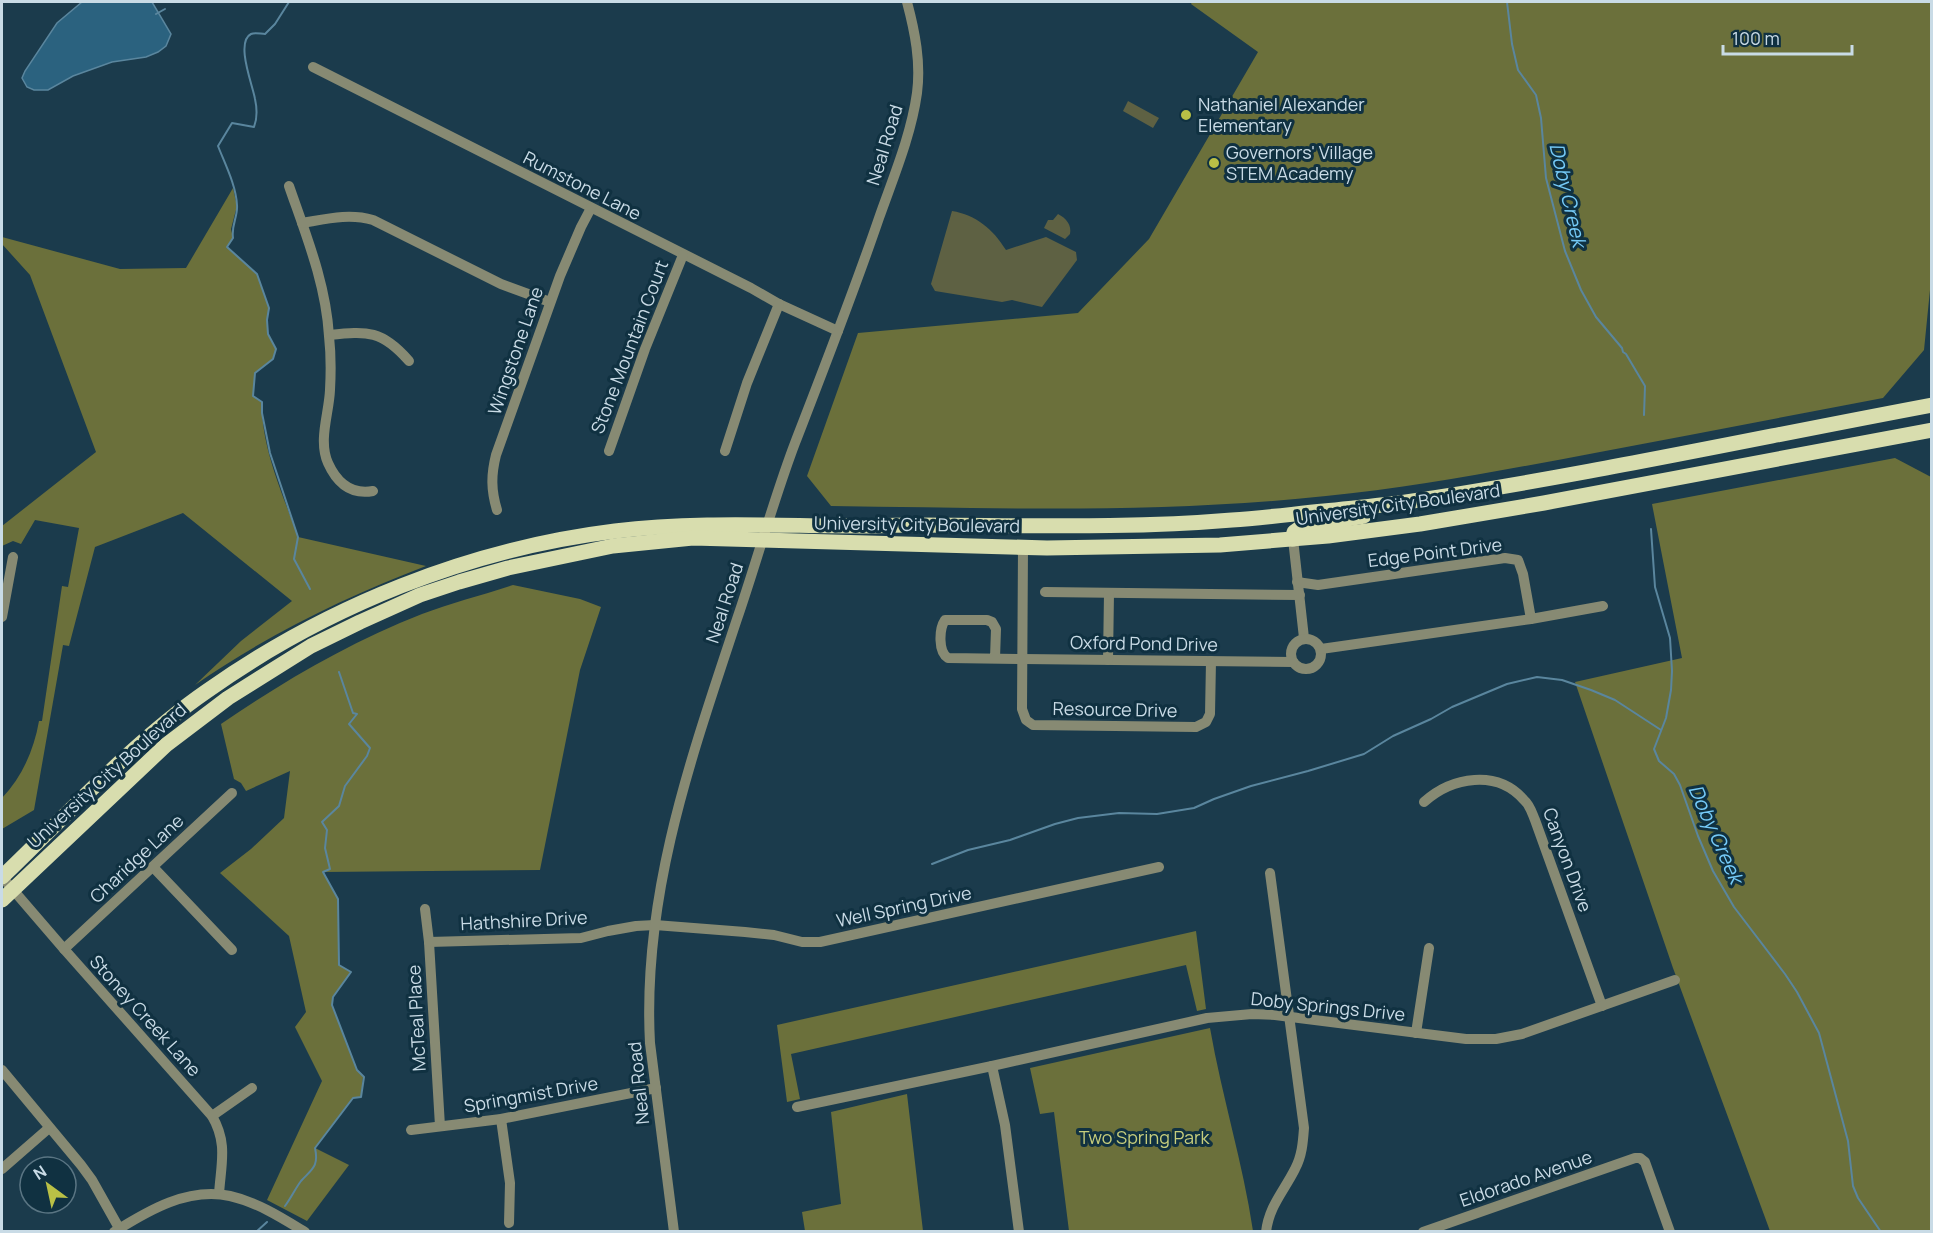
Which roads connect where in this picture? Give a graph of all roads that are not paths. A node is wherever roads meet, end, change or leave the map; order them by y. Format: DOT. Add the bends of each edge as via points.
graph roads {
  1 [pos="907,2"];
  2 [pos="313,68"];
  3 [pos="289,186"];
  4 [pos="591,208"];
  5 [pos="302,223"];
  6 [pos="683,255"];
  7 [pos="550,302"];
  8 [pos="779,304"];
  9 [pos="838,331"];
  10 [pos="329,335"];
  11 [pos="409,361"];
  12 [pos="1932,405"];
  13 [pos="1932,430"];
  14 [pos="609,451"];
  15 [pos="725,451"];
  16 [pos="373,491"];
  17 [pos="1400,503"];
  18 [pos="497,510"];
  19 [pos="767,524"];
  20 [pos="1293,539"];
  21 [pos="763,540"];
  22 [pos="1023,548"];
  23 [pos="12,557"];
  24 [pos="1298,582"];
  25 [pos="1045,592"];
  26 [pos="1109,593"];
  27 [pos="1300,595"];
  28 [pos="1603,606"];
  29 [pos="2,617"];
  30 [pos="1531,619"];
  31 [pos="1304,638"];
  32 [pos="1321,649"];
  33 [pos="995,658"];
  34 [pos="1023,659"];
  35 [pos="1108,660"];
  36 [pos="1211,661"];
  37 [pos="1293,662"];
  38 [pos="232,793"];
  39 [pos="1424,802"];
  40 [pos="153,867"];
  41 [pos="1159,867"];
  42 [pos="1270,873"];
  43 [pos="2,877"];
  44 [pos="7,895"];
  45 [pos="425,909"];
  46 [pos="655,925"];
  47 [pos="429,942"];
  48 [pos="1429,948"];
  49 [pos="63,949"];
  50 [pos="232,950"];
  51 [pos="1675,980"];
  52 [pos="1602,1006"];
  53 [pos="1289,1017"];
  54 [pos="1416,1033"];
  55 [pos="992,1066"];
  56 [pos="2,1070"];
  57 [pos="252,1088"];
  58 [pos="656,1088"];
  59 [pos="797,1107"];
  60 [pos="212,1116"];
  61 [pos="501,1119"];
  62 [pos="440,1126"];
  63 [pos="49,1128"];
  64 [pos="411,1130"];
  65 [pos="2,1169"];
  66 [pos="219,1194"];
  67 [pos="509,1223"];
  68 [pos="116,1230"];
  69 [pos="305,1232"];
  70 [pos="674,1232"];
  71 [pos="1019,1232"];
  72 [pos="1266,1232"];
  73 [pos="1423,1232"];
  74 [pos="1670,1232"];
  1 -- 9 [label="street, Neal Road" via="918,55 915,105 896,171"];
  2 -- 4 [label="street, Rumstone Lane"];
  3 -- 5 [label="street"];
  4 -- 6 [label="street, Rumstone Lane"];
  4 -- 7 [label="street, Wingstone Lane"];
  5 -- 7 [label="street" via="341,216 373,220 501,284"];
  5 -- 10 [label="street" via="324,291"];
  6 -- 8 [label="street, Rumstone Lane"];
  6 -- 14 [label="street, Stone Mountain Court"];
  7 -- 18 [label="street, Wingstone Lane" via="492,470 491,488"];
  8 -- 9 [label="street, Rumstone Lane"];
  8 -- 15 [label="street"];
  9 -- 19 [label="street, Neal Road"];
  10 -- 11 [label="street" via="358,332 380,337"];
  10 -- 16 [label="street" via="330,391 324,440 327,461 345,487"];
  12 -- 17 [label="main road, University City Boulevard"];
  13 -- 20 [label="main road, University City Boulevard" via="1461,518"];
  17 -- 19 [label="main road, University City Boulevard" via="1232,520 1122,525"];
  17 -- 20 [label="main road" via="1388,512 1301,526"];
  19 -- 21 [label="street, Neal Road"];
  19 -- 43 [label="main road, University City Boulevard" via="663,527 558,541 416,580 352,607 259,657 191,702 133,751"];
  20 -- 22 [label="main road, University City Boulevard" via="1167,547"];
  20 -- 24 [label="street"];
  21 -- 22 [label="main road, University City Boulevard"];
  21 -- 44 [label="main road, University City Boulevard" via="693,538 574,553 459,582 360,622 267,672 195,722"];
  21 -- 46 [label="street, Neal Road" via="673,824"];
  22 -- 34 [label="street, Resource Drive"];
  23 -- 29 [label="street"];
  24 -- 27 [label="street"];
  24 -- 30 [label="street, Edge Point Drive" via="1318,585 1505,558 1518,560"];
  25 -- 26 [label="street"];
  26 -- 27 [label="street"];
  26 -- 35 [label="street"];
  27 -- 31 [label="street"];
  28 -- 30 [label="street"];
  30 -- 32 [label="street"];
  31 -- 32 [label="street" via="1316,641"];
  31 -- 37 [label="street" via="1293,645"];
  32 -- 37 [label="street, Oxford Pond Drive" via="1320,660 1314,667 1303,669"];
  33 -- 33 [label="street, Oxford Pond Drive" via="996,630 992,622 945,620 941,651 944,656"];
  33 -- 34 [label="street, Oxford Pond Drive"];
  34 -- 35 [label="street, Oxford Pond Drive"];
  34 -- 36 [label="street, Resource Drive" via="1022,709 1026,720 1039,726 1197,728 1210,714"];
  35 -- 36 [label="street, Oxford Pond Drive"];
  36 -- 37 [label="street, Oxford Pond Drive"];
  38 -- 40 [label="street, Charidge Lane"];
  39 -- 52 [label="street, Canyon Drive" via="1443,788 1484,779 1501,783 1525,800 1536,820"];
  40 -- 49 [label="street, Charidge Lane"];
  40 -- 50 [label="street"];
  41 -- 46 [label="street, Well Spring Drive" via="820,942"];
  42 -- 53 [label="street"];
  43 -- 44 [label="street, Stoney Creek Lane"];
  44 -- 49 [label="street, Stoney Creek Lane"];
  45 -- 47 [label="street, McTeal Place"];
  46 -- 47 [label="street, Hathshire Drive" via="581,938"];
  46 -- 58 [label="street, Neal Road" via="648,999"];
  47 -- 62 [label="street, McTeal Place"];
  48 -- 54 [label="street"];
  49 -- 60 [label="street, Stoney Creek Lane"];
  51 -- 52 [label="street, Doby Springs Drive"];
  52 -- 54 [label="street, Doby Springs Drive" via="1496,1039"];
  53 -- 54 [label="street, Doby Springs Drive"];
  53 -- 55 [label="street, Doby Springs Drive" via="1252,1014 1207,1018"];
  53 -- 72 [label="street" via="1303,1143 1294,1171 1270,1210"];
  55 -- 59 [label="street, Doby Springs Drive"];
  55 -- 71 [label="street" via="1005,1125"];
  56 -- 63 [label="street"];
  57 -- 60 [label="street"];
  58 -- 61 [label="street, Springmist Drive"];
  58 -- 70 [label="street, Neal Road"];
  60 -- 66 [label="street, Stoney Creek Lane" via="222,1142"];
  61 -- 62 [label="street, Springmist Drive"];
  61 -- 67 [label="street" via="510,1183"];
  62 -- 64 [label="street, Springmist Drive"];
  63 -- 65 [label="street"];
  63 -- 68 [label="street" via="92,1180"];
  66 -- 68 [label="street" via="170,1201"];
  66 -- 69 [label="street" via="261,1207"];
  73 -- 74 [label="street, Eldorado Avenue" via="1640,1158 1646,1162"];
}
